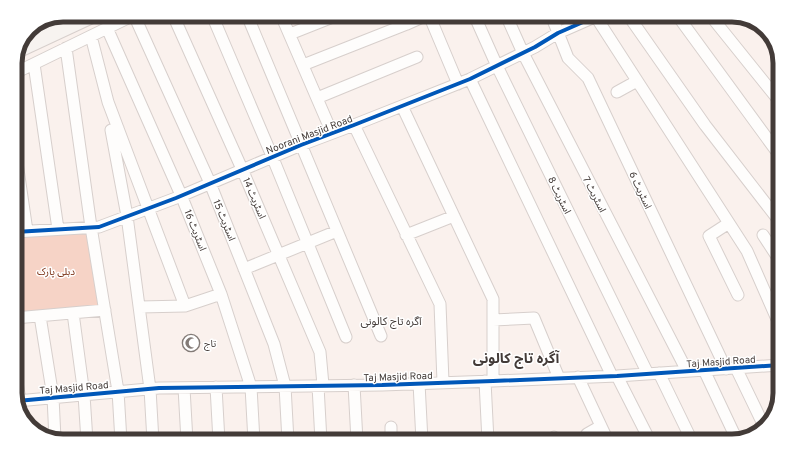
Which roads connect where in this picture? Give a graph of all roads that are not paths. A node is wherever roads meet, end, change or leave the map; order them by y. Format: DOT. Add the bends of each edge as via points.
graph roads {
  1 [pos="78,22"];
  2 [pos="120,22"];
  3 [pos="137,22"];
  4 [pos="176,22"];
  5 [pos="215,22"];
  6 [pos="250,22"];
  7 [pos="285,22"];
  8 [pos="320,22"];
  9 [pos="398,22"];
  10 [pos="431,22"];
  11 [pos="477,22"];
  12 [pos="509,22"];
  13 [pos="554,22"];
  14 [pos="584,22"];
  15 [pos="602,22"];
  16 [pos="633,22"];
  17 [pos="682,22"];
  18 [pos="716,22"];
  19 [pos="108,28"];
  20 [pos="558,33"];
  21 [pos="290,34"];
  22 [pos="91,36"];
  23 [pos="25,48"];
  24 [pos="66,48"];
  25 [pos="522,53"];
  26 [pos="417,57"];
  27 [pos="34,64"];
  28 [pos="303,65"];
  29 [pos="497,66"];
  30 [pos="22,70"];
  31 [pos="470,79"];
  32 [pos="637,81"];
  33 [pos="458,84"];
  34 [pos="617,92"];
  35 [pos="773,93"];
  36 [pos="317,98"];
  37 [pos="402,106"];
  38 [pos="354,125"];
  39 [pos="118,128"];
  40 [pos="332,133"];
  41 [pos="301,145"];
  42 [pos="773,146"];
  43 [pos="272,156"];
  44 [pos="242,169"];
  45 [pos="210,183"];
  46 [pos="182,195"];
  47 [pos="22,197"];
  48 [pos="148,208"];
  49 [pos="773,213"];
  50 [pos="127,216"];
  51 [pos="454,216"];
  52 [pos="729,223"];
  53 [pos="91,227"];
  54 [pos="58,229"];
  55 [pos="22,231"];
  56 [pos="27,231"];
  57 [pos="337,231"];
  58 [pos="406,235"];
  59 [pos="764,235"];
  60 [pos="308,243"];
  61 [pos="773,250"];
  62 [pos="278,255"];
  63 [pos="244,268"];
  64 [pos="221,294"];
  65 [pos="738,295"];
  66 [pos="185,306"];
  67 [pos="140,307"];
  68 [pos="105,310"];
  69 [pos="773,310"];
  70 [pos="73,313"];
  71 [pos="40,316"];
  72 [pos="22,317"];
  73 [pos="493,320"];
  74 [pos="381,336"];
  75 [pos="346,337"];
  76 [pos="773,366"];
  77 [pos="731,368"];
  78 [pos="704,370"];
  79 [pos="687,371"];
  80 [pos="659,373"];
  81 [pos="648,374"];
  82 [pos="615,376"];
  83 [pos="578,377"];
  84 [pos="559,378"];
  85 [pos="489,381"];
  86 [pos="443,382"];
  87 [pos="419,383"];
  88 [pos="354,385"];
  89 [pos="251,386"];
  90 [pos="285,386"];
  91 [pos="320,386"];
  92 [pos="216,387"];
  93 [pos="184,388"];
  94 [pos="150,389"];
  95 [pos="118,392"];
  96 [pos="84,394"];
  97 [pos="53,397"];
  98 [pos="23,400"];
  99 [pos="761,421"];
  100 [pos="601,426"];
  101 [pos="391,427"];
  102 [pos="55,433"];
  103 [pos="87,434"];
  104 [pos="121,434"];
  105 [pos="153,434"];
  106 [pos="187,434"];
  107 [pos="219,434"];
  108 [pos="254,434"];
  109 [pos="288,434"];
  110 [pos="321,434"];
  111 [pos="357,434"];
  112 [pos="392,434"];
  113 [pos="422,434"];
  114 [pos="488,434"];
  115 [pos="587,434"];
  116 [pos="605,434"];
  117 [pos="646,434"];
  118 [pos="689,434"];
  119 [pos="734,434"];
  1 -- 23 [label="main road"];
  2 -- 19 [label="street"];
  3 -- 45 [label="street, اسٹریٹ 15"];
  4 -- 44 [label="street, اسٹریٹ 14"];
  5 -- 43 [label="street"];
  6 -- 41 [label="street"];
  7 -- 21 [label="street"];
  8 -- 21 [label="street"];
  9 -- 28 [label="street"];
  10 -- 33 [label="street"];
  11 -- 29 [label="street, اسٹریٹ 8"];
  12 -- 25 [label="street, اسٹریٹ 7"];
  13 -- 20 [label="street, اسٹریٹ 6"];
  14 -- 20 [label="street, Noorani Masjid Road"];
  15 -- 32 [label="street"];
  16 -- 49 [label="street" via="705,125"];
  17 -- 42 [label="street"];
  18 -- 35 [label="street"];
  19 -- 22 [label="street"];
  19 -- 46 [label="street, اسٹریٹ 16"];
  20 -- 25 [label="street, Noorani Masjid Road"];
  20 -- 77 [label="street, اسٹریٹ 6" via="568,58 588,78"];
  21 -- 28 [label="street"];
  22 -- 24 [label="street"];
  22 -- 39 [label="street" via="108,102"];
  24 -- 27 [label="street"];
  24 -- 53 [label="street"];
  25 -- 29 [label="street, Noorani Masjid Road"];
  25 -- 79 [label="street, اسٹریٹ 7"];
  26 -- 36 [label="street"];
  27 -- 30 [label="street"];
  27 -- 54 [label="street"];
  28 -- 36 [label="street"];
  29 -- 31 [label="street, Noorani Masjid Road"];
  29 -- 81 [label="street, اسٹریٹ 8"];
  31 -- 33 [label="street, Noorani Masjid Road"];
  31 -- 82 [label="street"];
  32 -- 34 [label="street"];
  32 -- 52 [label="street"];
  33 -- 37 [label="street, Noorani Masjid Road"];
  36 -- 40 [label="street"];
  37 -- 38 [label="street, Noorani Masjid Road"];
  37 -- 51 [label="street"];
  38 -- 40 [label="street, Noorani Masjid Road"];
  38 -- 58 [label="street"];
  39 -- 48 [label="street"];
  39 -- 50 [label="street" via="111,130"];
  40 -- 41 [label="street, Noorani Masjid Road"];
  41 -- 43 [label="street, Noorani Masjid Road"];
  41 -- 57 [label="street"];
  43 -- 44 [label="street, Noorani Masjid Road"];
  43 -- 60 [label="street"];
  44 -- 45 [label="street, Noorani Masjid Road"];
  44 -- 62 [label="street, اسٹریٹ 14"];
  45 -- 46 [label="street, Noorani Masjid Road"];
  45 -- 63 [label="street, اسٹریٹ 15"];
  46 -- 48 [label="street, Noorani Masjid Road"];
  46 -- 64 [label="street, اسٹریٹ 16"];
  47 -- 56 [label="street"];
  48 -- 50 [label="street, Noorani Masjid Road"];
  48 -- 66 [label="street"];
  50 -- 53 [label="street, Noorani Masjid Road" via="99,227"];
  50 -- 67 [label="street"];
  51 -- 58 [label="street"];
  51 -- 73 [label="street" via="493,299"];
  52 -- 65 [label="street" via="709,236"];
  52 -- 69 [label="street" via="747,251"];
  53 -- 54 [label="street, Noorani Masjid Road"];
  53 -- 68 [label="street"];
  54 -- 56 [label="street, Noorani Masjid Road"];
  55 -- 56 [label="street, Noorani Masjid Road"];
  57 -- 60 [label="street"];
  57 -- 74 [label="street"];
  58 -- 86 [label="street" via="440,304"];
  59 -- 61 [label="street"];
  60 -- 62 [label="street"];
  60 -- 75 [label="street"];
  62 -- 63 [label="street"];
  62 -- 91 [label="street, اسٹریٹ 14" via="320,352"];
  63 -- 90 [label="street, اسٹریٹ 15" via="274,344"];
  64 -- 66 [label="street"];
  64 -- 89 [label="street, اسٹریٹ 16"];
  66 -- 67 [label="street"];
  67 -- 94 [label="street"];
  68 -- 70 [label="street"];
  68 -- 95 [label="street"];
  70 -- 71 [label="street"];
  70 -- 96 [label="street"];
  71 -- 72 [label="street"];
  71 -- 97 [label="street"];
  73 -- 84 [label="street" via="534,318"];
  73 -- 85 [label="street"];
  76 -- 77 [label="street, Taj Masjid Road"];
  77 -- 78 [label="street, Taj Masjid Road"];
  77 -- 99 [label="street, اسٹریٹ 6"];
  78 -- 79 [label="street, Taj Masjid Road"];
  78 -- 119 [label="street"];
  79 -- 80 [label="street, Taj Masjid Road"];
  80 -- 81 [label="street, Taj Masjid Road"];
  80 -- 118 [label="street"];
  81 -- 82 [label="street, Taj Masjid Road"];
  82 -- 83 [label="street, Taj Masjid Road"];
  82 -- 117 [label="street"];
  83 -- 84 [label="street, Taj Masjid Road"];
  83 -- 100 [label="street"];
  84 -- 85 [label="street, Taj Masjid Road"];
  85 -- 86 [label="street, Taj Masjid Road"];
  85 -- 114 [label="street"];
  86 -- 87 [label="street, Taj Masjid Road"];
  87 -- 88 [label="street, Taj Masjid Road"];
  87 -- 113 [label="street"];
  88 -- 91 [label="street, Taj Masjid Road"];
  88 -- 111 [label="street"];
  89 -- 90 [label="street, Taj Masjid Road"];
  89 -- 92 [label="street, Taj Masjid Road"];
  89 -- 108 [label="street, اسٹریٹ 16"];
  90 -- 91 [label="street, Taj Masjid Road"];
  90 -- 109 [label="street, اسٹریٹ 15"];
  91 -- 110 [label="street, اسٹریٹ 14"];
  92 -- 93 [label="street, Taj Masjid Road"];
  92 -- 107 [label="street"];
  93 -- 94 [label="street, Taj Masjid Road"];
  93 -- 106 [label="street"];
  94 -- 95 [label="street, Taj Masjid Road"];
  94 -- 105 [label="street"];
  95 -- 96 [label="street, Taj Masjid Road"];
  95 -- 104 [label="street"];
  96 -- 97 [label="street, Taj Masjid Road"];
  96 -- 103 [label="street"];
  97 -- 98 [label="street, Taj Masjid Road"];
  97 -- 102 [label="street"];
  100 -- 115 [label="street"];
  100 -- 116 [label="street"];
  101 -- 112 [label="street"];
}
